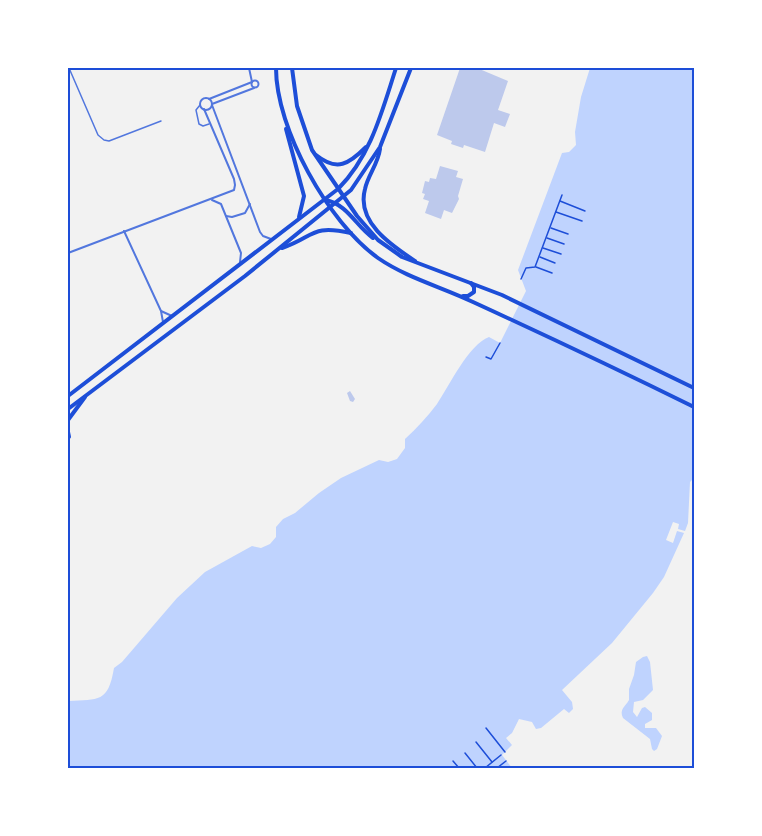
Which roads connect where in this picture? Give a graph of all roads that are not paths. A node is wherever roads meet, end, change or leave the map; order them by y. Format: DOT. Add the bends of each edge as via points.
graph roads {
  1 [pos="69,68"];
  2 [pos="249,68"];
  3 [pos="276,68"];
  4 [pos="292,68"];
  5 [pos="396,68"];
  6 [pos="411,68"];
  7 [pos="252,76"];
  8 [pos="257,81"];
  9 [pos="252,82"];
  10 [pos="254,88"];
  11 [pos="209,99"];
  12 [pos="200,105"];
  13 [pos="212,105"];
  14 [pos="204,109"];
  15 [pos="284,120"];
  16 [pos="161,121"];
  17 [pos="212,125"];
  18 [pos="370,142"];
  19 [pos="380,147"];
  20 [pos="312,150"];
  21 [pos="344,183"];
  22 [pos="338,189"];
  23 [pos="350,191"];
  24 [pos="227,194"];
  25 [pos="344,198"];
  26 [pos="210,200"];
  27 [pos="326,200"];
  28 [pos="337,203"];
  29 [pos="221,204"];
  30 [pos="250,204"];
  31 [pos="318,205"];
  32 [pos="331,208"];
  33 [pos="325,213"];
  34 [pos="226,216"];
  35 [pos="298,220"];
  36 [pos="124,231"];
  37 [pos="351,234"];
  38 [pos="273,239"];
  39 [pos="378,240"];
  40 [pos="279,249"];
  41 [pos="68,253"];
  42 [pos="420,264"];
  43 [pos="239,265"];
  44 [pos="471,282"];
  45 [pos="461,296"];
  46 [pos="161,311"];
  47 [pos="172,316"];
  48 [pos="163,323"];
  49 [pos="694,388"];
  50 [pos="68,395"];
  51 [pos="85,396"];
  52 [pos="694,407"];
  53 [pos="68,409"];
  54 [pos="68,420"];
  1 -- 16 [label="lane" via="101,139 109,141"];
  2 -- 7 [label="street"];
  3 -- 15 [label="main road"];
  4 -- 20 [label="main road" via="297,106"];
  5 -- 18 [label="main road"];
  6 -- 19 [label="main road"];
  7 -- 8 [label="street"];
  7 -- 9 [label="street"];
  8 -- 9 [label="street"];
  8 -- 10 [label="street" via="259,85"];
  9 -- 10 [label="street"];
  9 -- 11 [label="street"];
  10 -- 13 [label="street"];
  11 -- 12 [label="street" via="202,99"];
  11 -- 13 [label="street"];
  12 -- 14 [label="street"];
  12 -- 17 [label="lane" via="196,110 199,124"];
  13 -- 14 [label="street"];
  13 -- 30 [label="street"];
  14 -- 17 [label="street"];
  15 -- 27 [label="main road"];
  15 -- 35 [label="main road" via="304,196"];
  17 -- 24 [label="street" via="235,182 234,190"];
  18 -- 20 [label="main road" via="355,158 338,165"];
  18 -- 21 [label="main road"];
  19 -- 23 [label="main road"];
  19 -- 42 [label="main road" via="364,189 366,211 380,234"];
  20 -- 22 [label="main road"];
  21 -- 22 [label="main road"];
  21 -- 23 [label="main road"];
  22 -- 25 [label="main road"];
  22 -- 27 [label="main road"];
  23 -- 25 [label="main road"];
  24 -- 26 [label="street"];
  24 -- 29 [label="street"];
  25 -- 28 [label="main road"];
  25 -- 39 [label="main road"];
  26 -- 29 [label="street"];
  26 -- 36 [label="street"];
  27 -- 28 [label="main road"];
  27 -- 31 [label="main road"];
  27 -- 32 [label="main road"];
  28 -- 32 [label="main road"];
  28 -- 39 [label="main road"];
  29 -- 34 [label="street"];
  30 -- 34 [label="street" via="245,213"];
  30 -- 38 [label="street" via="261,235"];
  31 -- 33 [label="main road" via="324,207"];
  31 -- 35 [label="main road"];
  32 -- 33 [label="main road"];
  32 -- 37 [label="main road"];
  33 -- 40 [label="main road"];
  34 -- 43 [label="street" via="241,253"];
  35 -- 38 [label="main road"];
  36 -- 41 [label="street"];
  36 -- 46 [label="street"];
  37 -- 40 [label="main road" via="325,229"];
  37 -- 45 [label="main road" via="386,263"];
  38 -- 43 [label="main road"];
  39 -- 42 [label="main road"];
  40 -- 51 [label="main road"];
  42 -- 44 [label="main road"];
  43 -- 47 [label="main road"];
  44 -- 45 [label="main road" via="474,292"];
  44 -- 49 [label="main road"];
  45 -- 52 [label="main road"];
  46 -- 47 [label="street"];
  46 -- 48 [label="street"];
  47 -- 48 [label="main road"];
  48 -- 50 [label="main road"];
  51 -- 53 [label="main road"];
  51 -- 54 [label="main road"];
}
